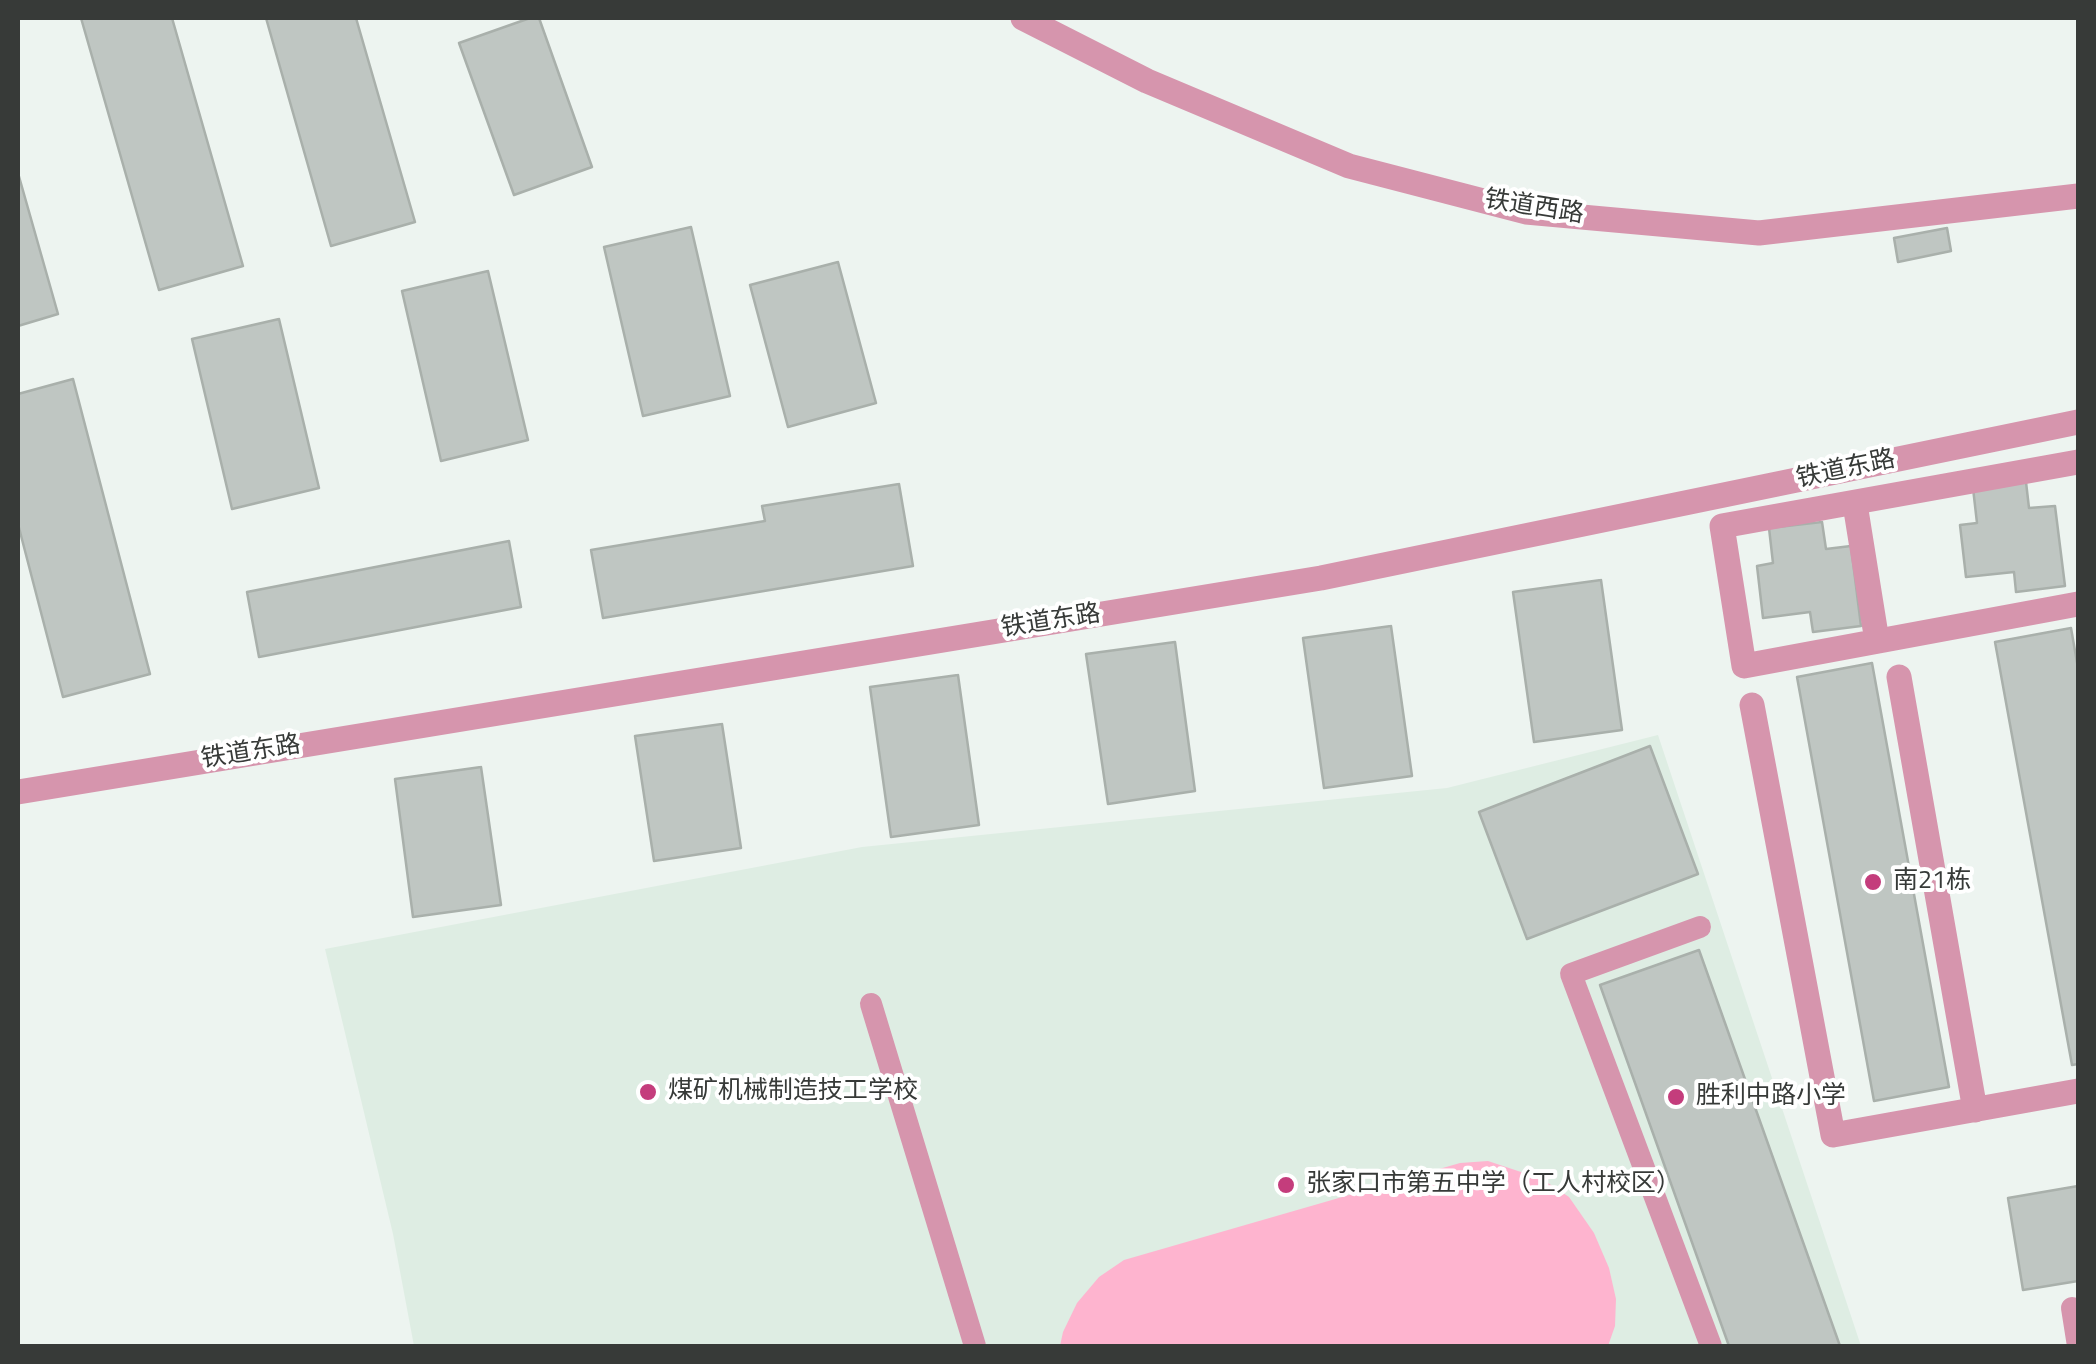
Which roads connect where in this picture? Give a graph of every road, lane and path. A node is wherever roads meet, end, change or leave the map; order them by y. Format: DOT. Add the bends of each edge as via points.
graph roads {
  1 [pos="1022,18"];
  2 [pos="2078,196"];
  3 [pos="2078,422"];
  4 [pos="2078,462"];
  5 [pos="1854,504"];
  6 [pos="2078,604"];
  7 [pos="1877,641"];
  8 [pos="1898,677"];
  9 [pos="1752,705"];
  10 [pos="18,792"];
  11 [pos="1700,927"];
  12 [pos="871,1004"];
  13 [pos="2078,1091"];
  14 [pos="1975,1110"];
  15 [pos="2072,1308"];
  16 [pos="975,1346"];
  17 [pos="1711,1346"];
  18 [pos="2078,1346"];
  1 -- 2 [label="street, 铁道西路" via="1147,81 1348,166 1526,212 1759,233"];
  3 -- 10 [label="street, 铁道东路" via="1321,578"];
  4 -- 5 [label="street"];
  5 -- 7 [label="street"];
  5 -- 7 [label="street" via="1722,526 1744,666"];
  6 -- 7 [label="street"];
  8 -- 14 [label="street"];
  9 -- 14 [label="street" via="1833,1135"];
  11 -- 17 [label="lane" via="1571,974"];
  12 -- 16 [label="lane"];
  13 -- 14 [label="street"];
  15 -- 18 [label="lane"];
}
